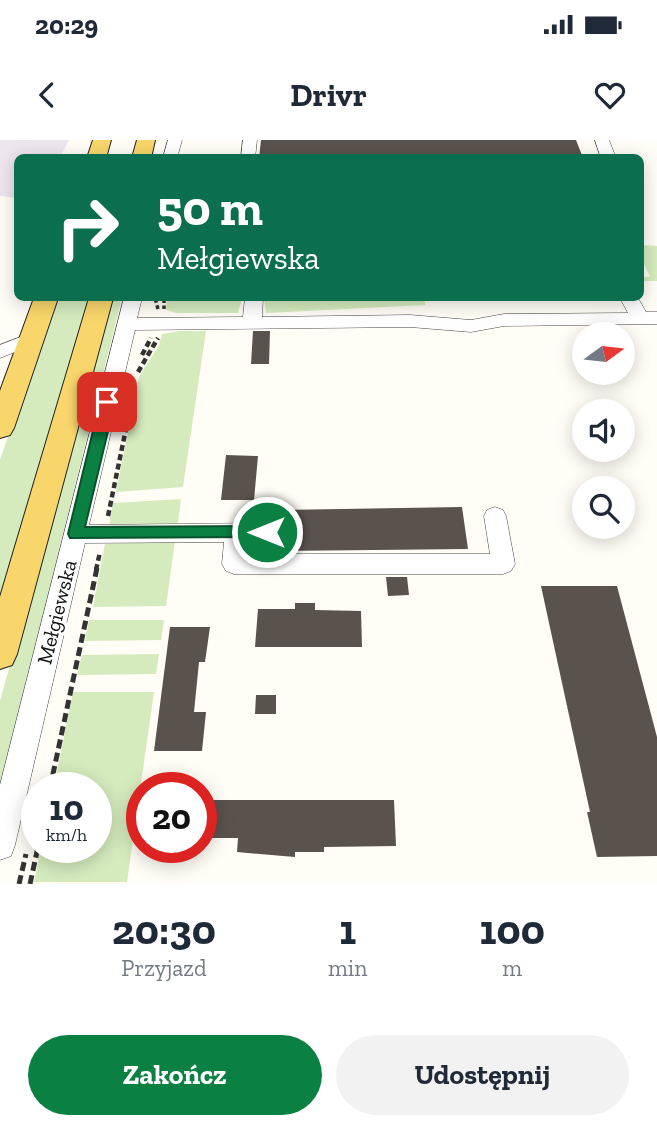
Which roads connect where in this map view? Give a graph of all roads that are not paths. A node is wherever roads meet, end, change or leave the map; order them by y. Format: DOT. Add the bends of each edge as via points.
graph roads {
  1 [pos="45,301"];
  2 [pos="100,301"];
  3 [pos="132,301"];
  4 [pos="254,301"];
  5 [pos="632,301"];
  6 [pos="649,318"];
  7 [pos="252,323"];
  8 [pos="126,324"];
  9 [pos="31,339"];
  10 [pos="0,352"];
  11 [pos="7,387"];
  12 [pos="0,428"];
  13 [pos="495,516"];
  14 [pos="267,532"];
  15 [pos="236,533"];
  16 [pos="76,534"];
  17 [pos="0,653"];
  18 [pos="0,845"];
  1 -- 9 [label="main road"];
  2 -- 17 [label="main road, Mełgiewska"];
  3 -- 8 [label="street, Mełgiewska"];
  4 -- 7 [label="street"];
  5 -- 6 [label="street"];
  6 -- 7 [label="street" via="504,320 471,326 410,321"];
  7 -- 8 [label="street"];
  8 -- 16 [label="street, Mełgiewska"];
  9 -- 10 [label="lane"];
  9 -- 11 [label="main road"];
  11 -- 12 [label="main road"];
  13 -- 15 [label="street" via="503,564 234,564"];
  14 -- 15 [label="street"];
  15 -- 16 [label="street"];
  16 -- 18 [label="street, Mełgiewska"];
}
